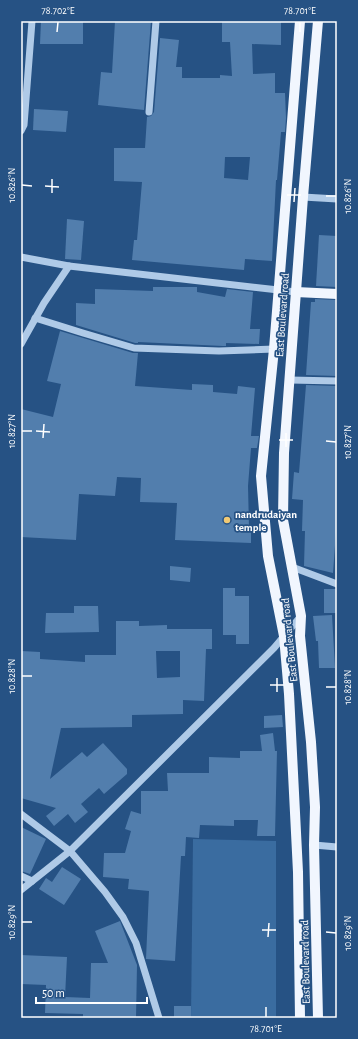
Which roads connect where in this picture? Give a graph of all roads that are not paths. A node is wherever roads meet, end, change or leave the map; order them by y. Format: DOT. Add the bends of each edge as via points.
graph roads {
  1 [pos="32,21"];
  2 [pos="156,21"];
  3 [pos="300,21"];
  4 [pos="318,21"];
  5 [pos="149,112"];
  6 [pos="21,131"];
  7 [pos="303,196"];
  8 [pos="337,199"];
  9 [pos="21,257"];
  10 [pos="69,266"];
  11 [pos="278,290"];
  12 [pos="296,292"];
  13 [pos="337,294"];
  14 [pos="35,318"];
  15 [pos="21,344"];
  16 [pos="274,349"];
  17 [pos="290,380"];
  18 [pos="337,381"];
  19 [pos="292,566"];
  20 [pos="337,584"];
  21 [pos="300,616"];
  22 [pos="284,636"];
  23 [pos="21,814"];
  24 [pos="314,845"];
  25 [pos="337,847"];
  26 [pos="70,851"];
  27 [pos="21,876"];
  28 [pos="32,881"];
  29 [pos="21,890"];
  30 [pos="159,1018"];
  31 [pos="300,1018"];
  32 [pos="318,1018"];
  1 -- 6 [label="street" via="24,125"];
  2 -- 5 [label="street"];
  3 -- 11 [label="main road"];
  4 -- 7 [label="main road, East Boulevard road"];
  7 -- 8 [label="street"];
  7 -- 12 [label="main road, East Boulevard road"];
  9 -- 10 [label="street"];
  10 -- 11 [label="street"];
  10 -- 14 [label="street"];
  11 -- 12 [label="street"];
  11 -- 16 [label="main road"];
  12 -- 13 [label="main road"];
  12 -- 17 [label="main road, East Boulevard road"];
  14 -- 15 [label="street"];
  14 -- 16 [label="street" via="129,347 219,351"];
  16 -- 22 [label="main road" via="261,476 268,556"];
  17 -- 18 [label="street"];
  17 -- 19 [label="main road, East Boulevard road" via="284,453 283,520"];
  19 -- 20 [label="street"];
  19 -- 21 [label="main road, East Boulevard road"];
  21 -- 22 [label="street"];
  21 -- 24 [label="main road, East Boulevard road" via="315,807"];
  22 -- 26 [label="street"];
  22 -- 31 [label="main road" via="298,872"];
  23 -- 26 [label="street"];
  24 -- 25 [label="street"];
  24 -- 32 [label="main road, East Boulevard road"];
  26 -- 28 [label="street"];
  26 -- 30 [label="street" via="123,917 130,930"];
  27 -- 28 [label="street"];
  28 -- 29 [label="street"];
}
